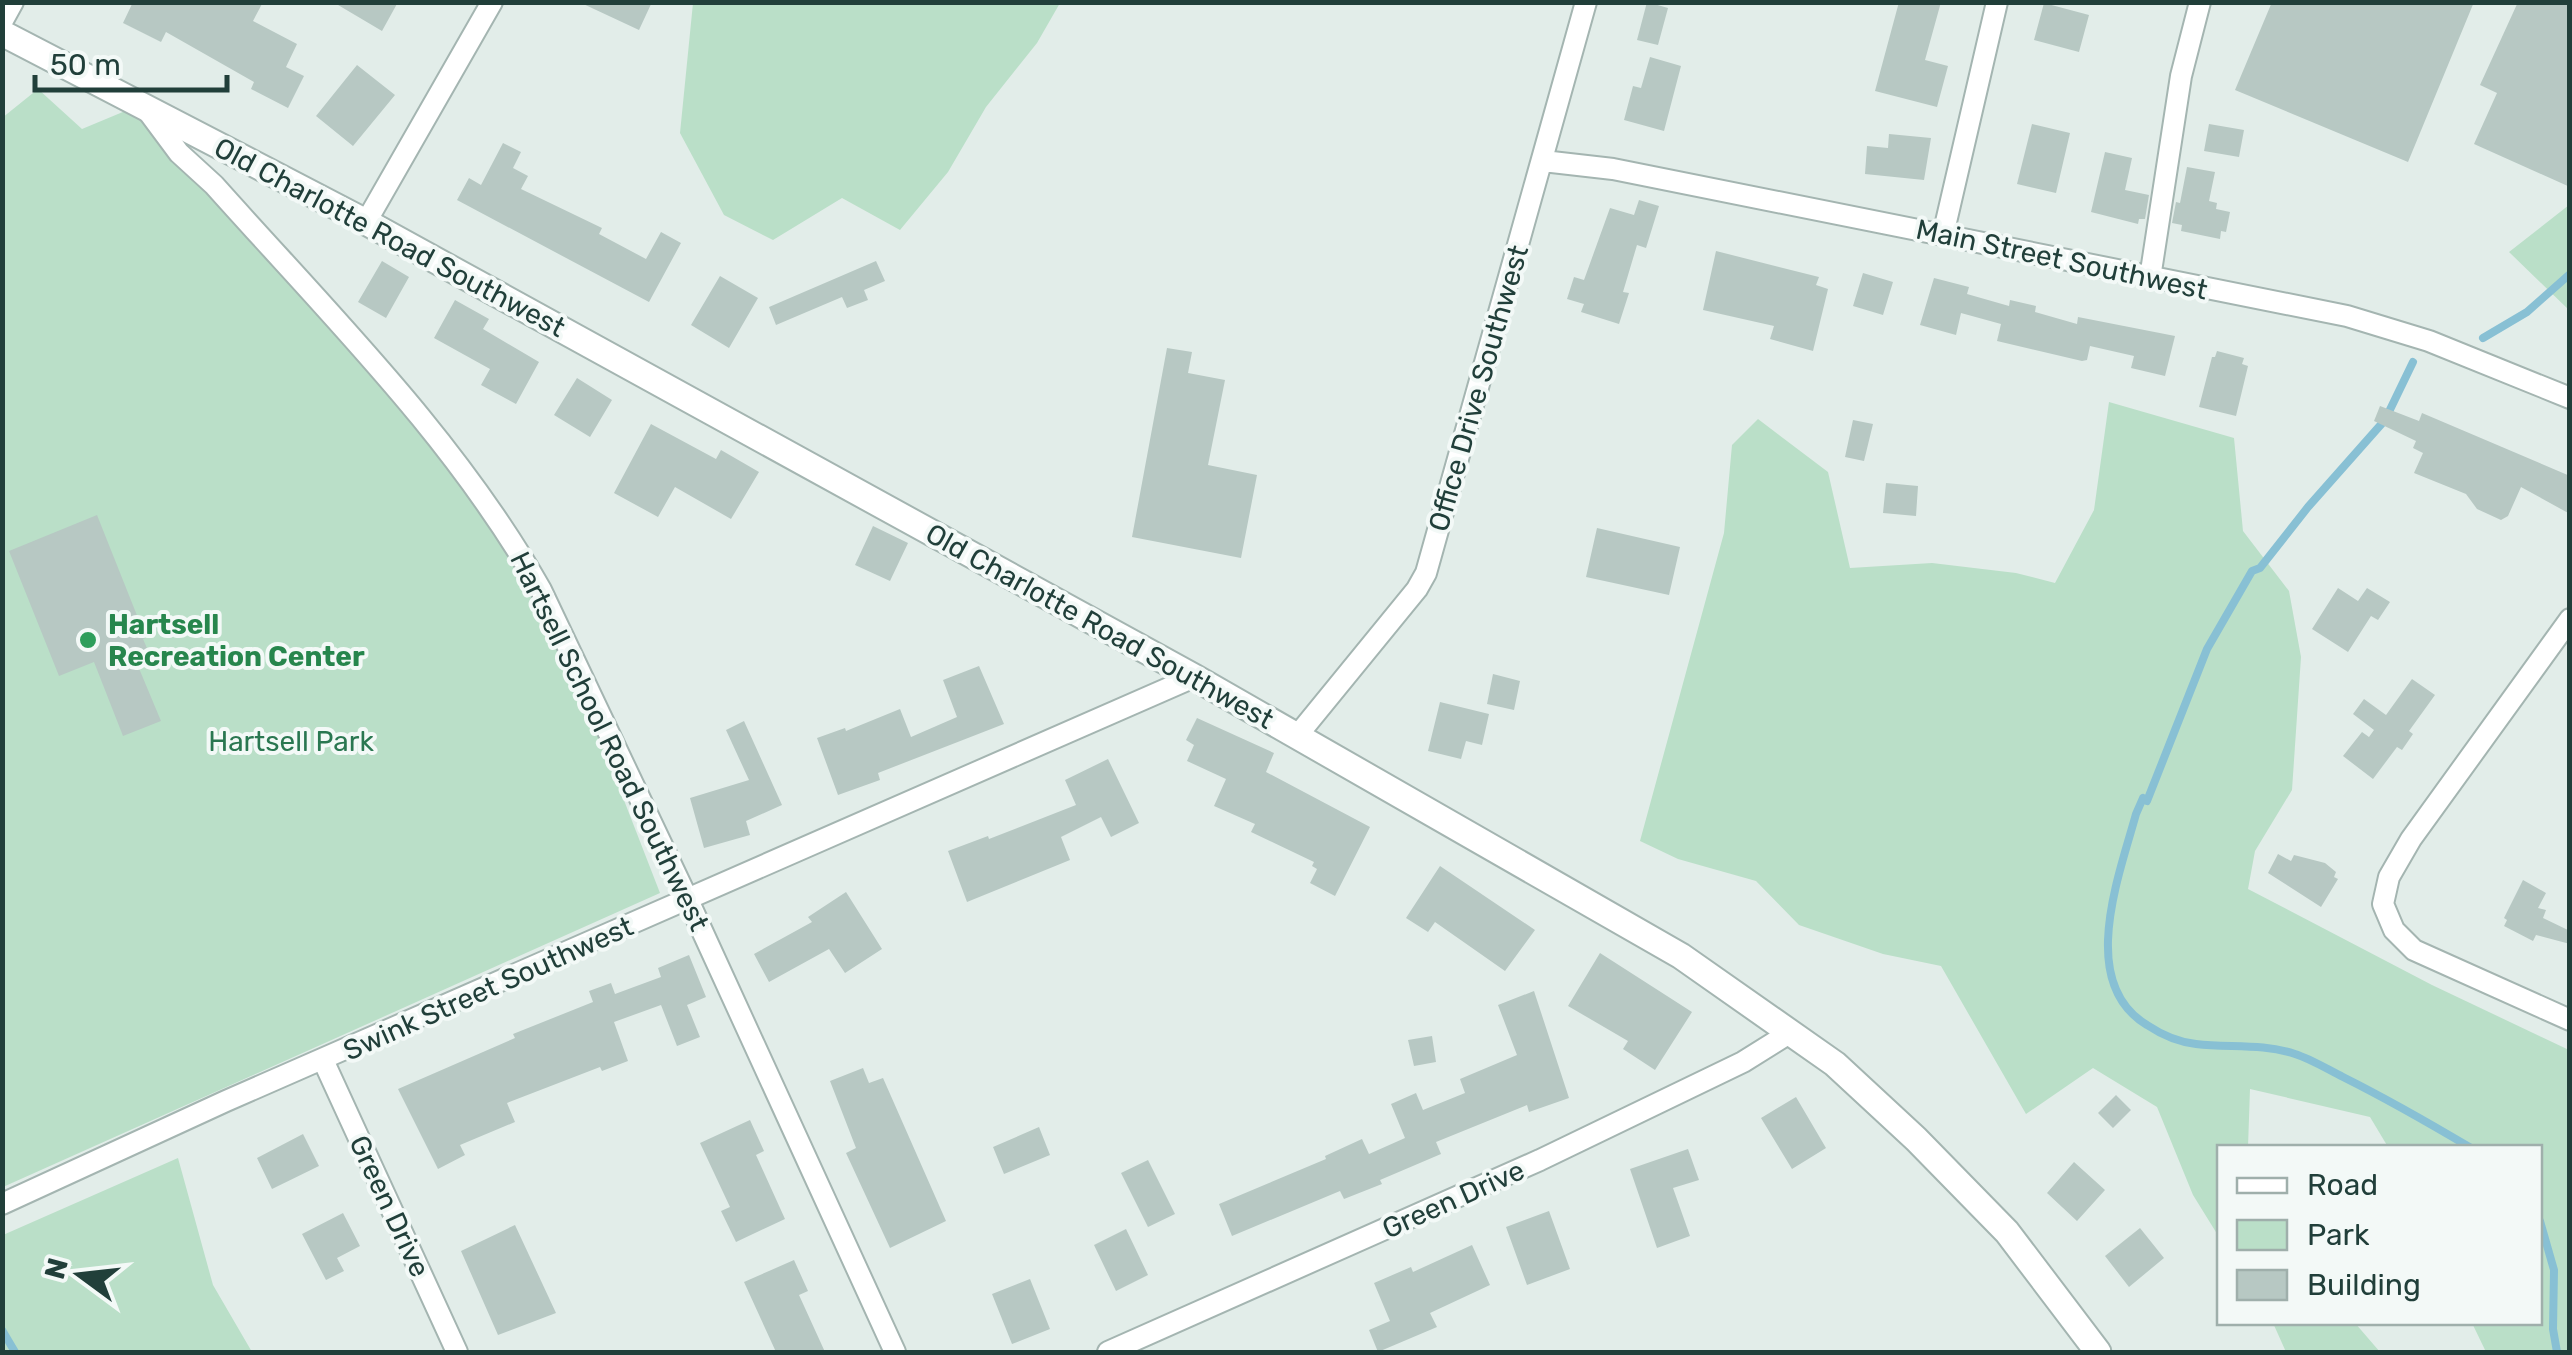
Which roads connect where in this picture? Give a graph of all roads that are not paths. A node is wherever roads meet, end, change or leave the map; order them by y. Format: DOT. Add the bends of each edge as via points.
graph roads {
  1 [pos="13,2"];
  2 [pos="492,2"];
  3 [pos="1586,2"];
  4 [pos="1997,2"];
  5 [pos="2200,2"];
  6 [pos="2,22"];
  7 [pos="2,33"];
  8 [pos="142,104"];
  9 [pos="1543,161"];
  10 [pos="366,222"];
  11 [pos="1943,235"];
  12 [pos="2150,278"];
  13 [pos="2570,398"];
  14 [pos="2570,619"];
  15 [pos="1194,677"];
  16 [pos="1297,736"];
  17 [pos="688,900"];
  18 [pos="2570,1020"];
  19 [pos="1791,1032"];
  20 [pos="323,1060"];
  21 [pos="2,1204"];
  22 [pos="457,1352"];
  23 [pos="895,1352"];
  24 [pos="1108,1352"];
  25 [pos="2098,1352"];
  1 -- 6 [label="street"];
  2 -- 10 [label="street"];
  3 -- 9 [label="street, Office Drive Southwest"];
  4 -- 11 [label="street"];
  5 -- 12 [label="street" via="2181,76"];
  7 -- 8 [label="street, Old Charlotte Road Southwest"];
  8 -- 10 [label="street, Old Charlotte Road Southwest"];
  8 -- 17 [label="street, Hartsell School Road Southwest" via="472,481 541,590"];
  9 -- 11 [label="street, Main Street Southwest"];
  9 -- 16 [label="street, Office Drive Southwest" via="1426,573"];
  10 -- 15 [label="street, Old Charlotte Road Southwest"];
  11 -- 12 [label="street, Main Street Southwest"];
  12 -- 13 [label="street, Main Street Southwest" via="2346,316 2430,341"];
  14 -- 18 [label="street" via="2411,839 2383,904 2394,930 2414,950"];
  15 -- 16 [label="street, Old Charlotte Road Southwest"];
  15 -- 17 [label="street, Swink Street Southwest"];
  16 -- 19 [label="street, Old Charlotte Road Southwest" via="1681,956"];
  17 -- 20 [label="street, Swink Street Southwest"];
  17 -- 23 [label="street, Hartsell School Road Southwest"];
  19 -- 24 [label="street, Green Drive" via="1744,1062 1540,1160"];
  19 -- 25 [label="street, Old Charlotte Road Southwest" via="1836,1064 2007,1232"];
  20 -- 21 [label="street, Swink Street Southwest"];
  20 -- 22 [label="street, Green Drive"];
}
